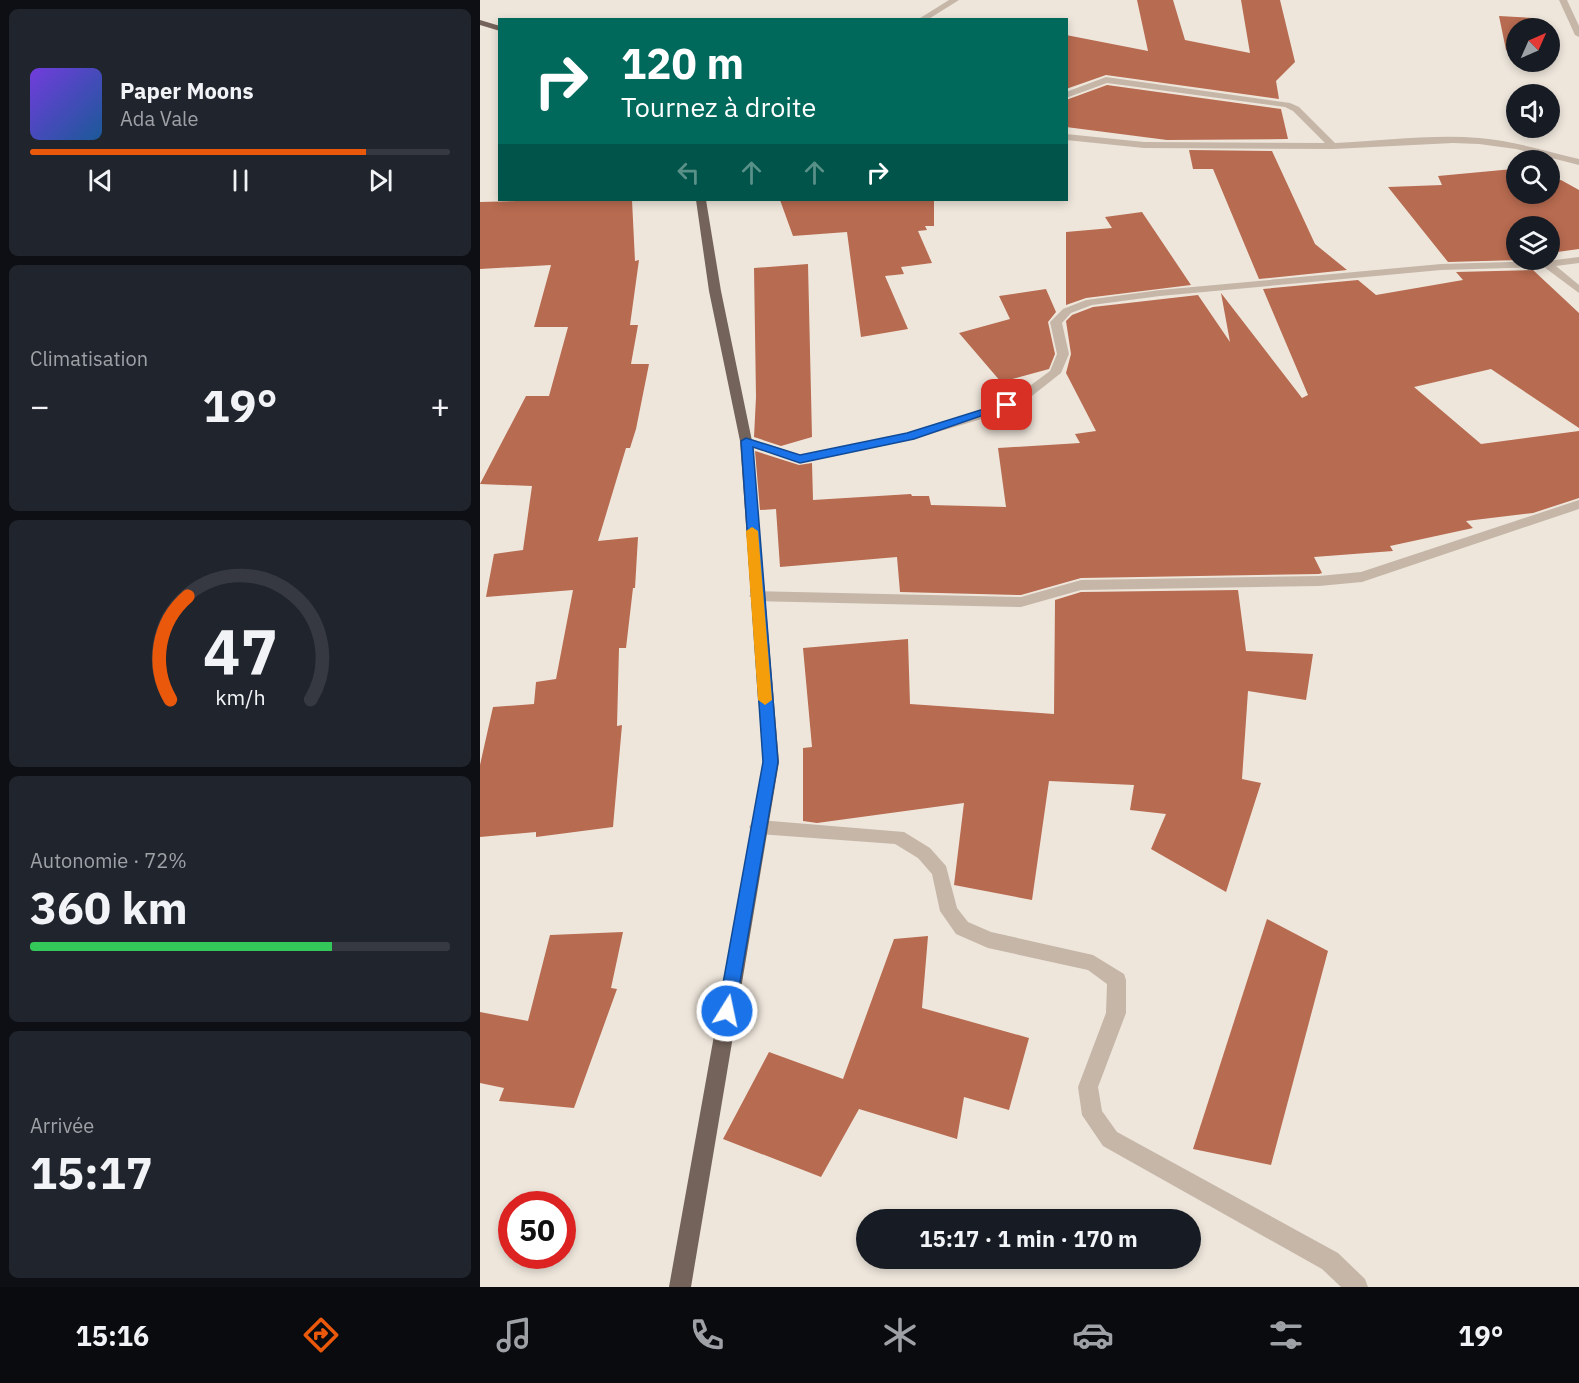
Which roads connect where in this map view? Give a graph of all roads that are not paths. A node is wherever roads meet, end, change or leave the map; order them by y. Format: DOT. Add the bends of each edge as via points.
graph roads {
  1 [pos="955,0"];
  2 [pos="1563,0"];
  3 [pos="924,18"];
  4 [pos="480,22"];
  5 [pos="498,28"];
  6 [pos="1579,35"];
  7 [pos="1068,94"];
  8 [pos="1068,137"];
  9 [pos="1334,146"];
  10 [pos="1579,162"];
  11 [pos="702,201"];
  12 [pos="1579,260"];
  13 [pos="1560,262"];
  14 [pos="1506,265"];
  15 [pos="1554,270"];
  16 [pos="1579,290"];
  17 [pos="746,441"];
  18 [pos="1579,504"];
  19 [pos="756,596"];
  20 [pos="758,827"];
  21 [pos="680,1287"];
  22 [pos="1357,1287"];
  1 -- 3 [label="street"];
  2 -- 6 [label="street"];
  4 -- 5 [label="main road"];
  7 -- 9 [label="street" via="1106,80 1287,105"];
  8 -- 9 [label="street" via="1144,145"];
  9 -- 10 [label="street" via="1479,141"];
  11 -- 17 [label="main road" via="715,291"];
  12 -- 13 [label="street"];
  14 -- 17 [label="street" via="1441,267 1090,302 1067,311 1056,322 1063,354 1055,373 1019,400 995,411 910,436 800,459"];
  15 -- 16 [label="street"];
  17 -- 19 [label="main road"];
  18 -- 19 [label="street" via="1362,577 1081,585 1021,602"];
  19 -- 20 [label="main road" via="771,762"];
  20 -- 21 [label="main road"];
  20 -- 22 [label="street" via="898,837 924,853 940,871 949,911 962,928 988,940 1093,963 1117,980 1116,1013 1088,1087 1092,1115 1110,1138 1330,1261"];
}
